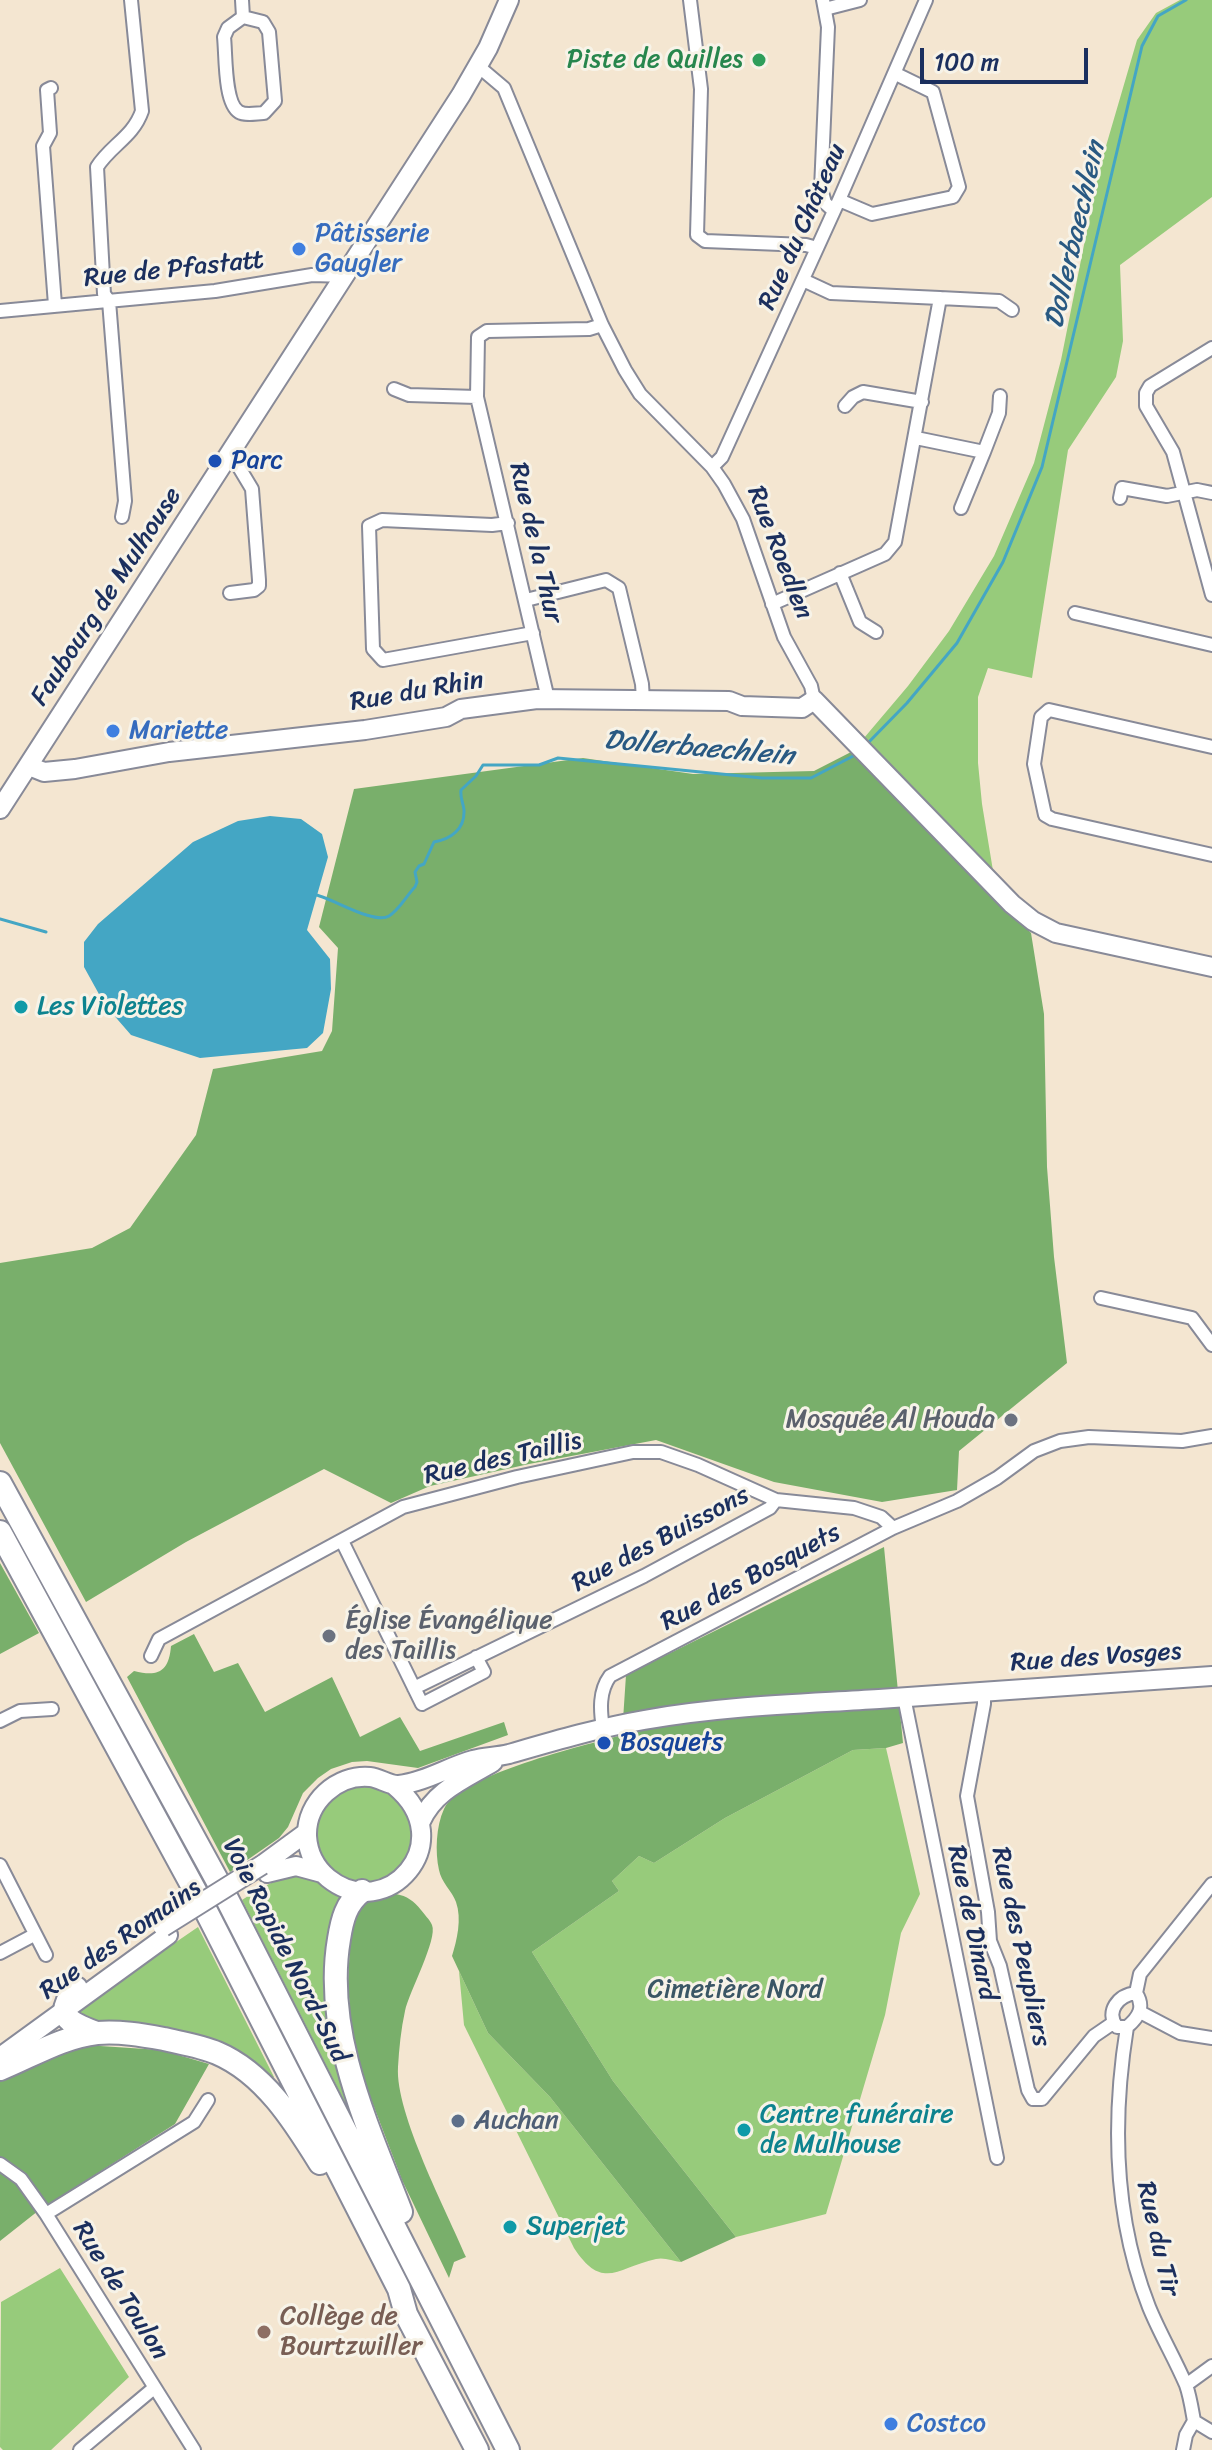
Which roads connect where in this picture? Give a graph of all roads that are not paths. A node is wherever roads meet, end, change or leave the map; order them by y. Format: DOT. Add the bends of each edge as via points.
graph roads {
  1 [pos="131,0"];
  2 [pos="242,0"];
  3 [pos="509,0"];
  4 [pos="516,0"];
  5 [pos="690,0"];
  6 [pos="860,0"];
  7 [pos="926,0"];
  8 [pos="824,4"];
  9 [pos="243,17"];
  10 [pos="501,19"];
  11 [pos="478,66"];
  12 [pos="896,74"];
  13 [pos="51,88"];
  14 [pos="837,206"];
  15 [pos="817,248"];
  16 [pos="347,276"];
  17 [pos="803,280"];
  18 [pos="940,298"];
  19 [pos="109,301"];
  20 [pos="55,305"];
  21 [pos="1012,310"];
  22 [pos="0,311"];
  23 [pos="602,325"];
  24 [pos="1212,348"];
  25 [pos="394,389"];
  26 [pos="1000,396"];
  27 [pos="477,397"];
  28 [pos="922,402"];
  29 [pos="845,406"];
  30 [pos="916,438"];
  31 [pos="984,452"];
  32 [pos="231,454"];
  33 [pos="712,467"];
  34 [pos="1184,493"];
  35 [pos="1212,493"];
  36 [pos="1120,498"];
  37 [pos="961,508"];
  38 [pos="122,517"];
  39 [pos="508,523"];
  40 [pos="840,573"];
  41 [pos="230,593"];
  42 [pos="1212,595"];
  43 [pos="526,600"];
  44 [pos="772,604"];
  45 [pos="1075,613"];
  46 [pos="876,632"];
  47 [pos="533,633"];
  48 [pos="1212,645"];
  49 [pos="548,699"];
  50 [pos="643,700"];
  51 [pos="814,700"];
  52 [pos="1212,747"];
  53 [pos="29,766"];
  54 [pos="0,809"];
  55 [pos="1212,855"];
  56 [pos="1212,967"];
  57 [pos="1101,1298"];
  58 [pos="1212,1345"];
  59 [pos="1212,1436"];
  60 [pos="0,1483"];
  61 [pos="776,1500"];
  62 [pos="893,1528"];
  63 [pos="0,1532"];
  64 [pos="342,1541"];
  65 [pos="151,1656"];
  66 [pos="476,1657"];
  67 [pos="1212,1676"];
  68 [pos="414,1688"];
  69 [pos="984,1692"];
  70 [pos="904,1697"];
  71 [pos="52,1709"];
  72 [pos="0,1721"];
  73 [pos="603,1728"];
  74 [pos="502,1756"];
  75 [pos="395,1786"];
  76 [pos="421,1821"];
  77 [pos="307,1832"];
  78 [pos="0,1865"];
  79 [pos="265,1869"];
  80 [pos="322,1873"];
  81 [pos="1212,1884"];
  82 [pos="362,1891"];
  83 [pos="165,1931"];
  84 [pos="34,1935"];
  85 [pos="0,1953"];
  86 [pos="46,1955"];
  87 [pos="76,1988"];
  88 [pos="1136,1993"];
  89 [pos="64,2010"];
  90 [pos="1140,2012"];
  91 [pos="1113,2023"];
  92 [pos="1127,2027"];
  93 [pos="96,2033"];
  94 [pos="1212,2038"];
  95 [pos="0,2044"];
  96 [pos="0,2057"];
  97 [pos="0,2069"];
  98 [pos="208,2100"];
  99 [pos="997,2158"];
  100 [pos="0,2164"];
  101 [pos="46,2214"];
  102 [pos="432,2300"];
  103 [pos="406,2314"];
  104 [pos="1212,2366"];
  105 [pos="1186,2385"];
  106 [pos="154,2388"];
  107 [pos="1194,2421"];
  108 [pos="1212,2432"];
  109 [pos="80,2450"];
  110 [pos="194,2450"];
  111 [pos="477,2450"];
  112 [pos="508,2450"];
  113 [pos="1183,2450"];
  1 -- 19 [label="street" via="142,111 136,127 97,167 104,294"];
  2 -- 9 [label="street"];
  3 -- 10 [label="main road, Faubourg de Mulhouse"];
  4 -- 10 [label="main road"];
  5 -- 15 [label="street" via="701,89 697,235 705,241"];
  6 -- 8 [label="street"];
  7 -- 12 [label="street, Rue du Château"];
  8 -- 14 [label="street" via="828,27 821,189 825,203"];
  9 -- 9 [label="street" via="224,37 229,96 238,112 264,113 275,101 269,32 263,22"];
  10 -- 11 [label="main road, Faubourg de Mulhouse"];
  11 -- 16 [label="main road, Faubourg de Mulhouse"];
  11 -- 23 [label="street, Rue Roedlen" via="504,88"];
  12 -- 14 [label="street, Rue du Château"];
  12 -- 14 [label="street" via="933,92 959,187 953,197 872,214"];
  13 -- 20 [label="street, Rue de Pfastatt" via="50,133 43,146"];
  14 -- 15 [label="street, Rue du Château"];
  15 -- 17 [label="street, Rue du Château"];
  16 -- 19 [label="street, Rue de Pfastatt" via="312,275"];
  16 -- 32 [label="main road, Faubourg de Mulhouse"];
  17 -- 18 [label="street" via="831,293"];
  17 -- 33 [label="street, Rue du Château" via="722,457"];
  18 -- 21 [label="street" via="999,301"];
  18 -- 28 [label="street"];
  19 -- 20 [label="street, Rue de Pfastatt"];
  19 -- 38 [label="street"];
  20 -- 22 [label="street, Rue de Pfastatt"];
  23 -- 27 [label="street, Rue de la Thur" via="487,331 478,337"];
  23 -- 33 [label="street, Rue Roedlen" via="640,394"];
  24 -- 34 [label="street" via="1146,393 1146,406 1173,452"];
  25 -- 27 [label="street" via="409,395"];
  26 -- 31 [label="street"];
  27 -- 39 [label="street, Rue de la Thur"];
  28 -- 29 [label="street" via="863,392"];
  28 -- 30 [label="street"];
  30 -- 31 [label="street"];
  30 -- 40 [label="street" via="895,542 885,554"];
  31 -- 37 [label="street"];
  32 -- 41 [label="street" via="252,489 259,580 257,589"];
  32 -- 53 [label="main road, Faubourg de Mulhouse"];
  33 -- 44 [label="street, Rue Roedlen" via="743,519"];
  34 -- 35 [label="street"];
  34 -- 36 [label="street" via="1167,496 1122,488"];
  34 -- 42 [label="street"];
  39 -- 43 [label="street, Rue de la Thur"];
  39 -- 47 [label="street" via="382,520 369,526 373,649 383,660"];
  40 -- 44 [label="street"];
  40 -- 46 [label="street" via="860,622"];
  43 -- 47 [label="street, Rue de la Thur"];
  43 -- 50 [label="street" via="606,580 619,588"];
  44 -- 51 [label="street, Rue Roedlen"];
  45 -- 48 [label="street"];
  47 -- 49 [label="street, Rue de la Thur"];
  49 -- 50 [label="main road, Rue du Rhin"];
  49 -- 53 [label="main road, Rue du Rhin" via="75,769 44,772"];
  50 -- 51 [label="main road, Rue du Rhin" via="802,708"];
  51 -- 56 [label="main road, Rue Roedlen" via="1033,921 1056,933"];
  52 -- 55 [label="street" via="1049,710 1041,717 1034,764 1045,815 1052,819"];
  53 -- 54 [label="main road, Faubourg de Mulhouse"];
  57 -- 58 [label="street" via="1192,1318"];
  59 -- 62 [label="street, Rue des Bosquets" via="1182,1441 1060,1441 1034,1451 963,1498"];
  60 -- 102 [label="highway, Voie Rapide Nord-Sud" via="223,1891"];
  61 -- 62 [label="street, Rue des Taillis" via="854,1508 881,1517"];
  61 -- 64 [label="street, Rue des Taillis" via="661,1452 633,1452 425,1499"];
  61 -- 66 [label="street, Rue des Buissons" via="644,1576"];
  62 -- 73 [label="street, Rue des Bosquets" via="610,1676 601,1699"];
  63 -- 103 [label="highway, Voie Rapide Nord-Sud" via="206,1911 399,2289"];
  64 -- 65 [label="street, Rue des Taillis" via="159,1639"];
  64 -- 68 [label="street"];
  66 -- 68 [label="street, Rue des Buissons"];
  66 -- 68 [label="street" via="484,1672 422,1704"];
  67 -- 69 [label="main road, Rue des Vosges"];
  69 -- 70 [label="main road, Rue des Vosges"];
  69 -- 91 [label="street, Rue des Peupliers" via="967,1796 990,1941 1033,2099 1042,2099 1094,2036"];
  70 -- 73 [label="main road, Rue des Vosges" via="721,1710"];
  70 -- 99 [label="street, Rue de Dinard"];
  71 -- 72 [label="street" via="20,1711"];
  73 -- 74 [label="main road, Rue des Vosges"];
  74 -- 75 [label="main road" via="475,1759"];
  74 -- 76 [label="main road" via="453,1784 431,1803"];
  75 -- 76 [label="main road" via="407,1795"];
  75 -- 77 [label="main road" via="367,1777 337,1783 316,1804"];
  76 -- 82 [label="main road" via="419,1851 404,1876 377,1890"];
  77 -- 79 [label="main road, Rue des Romains"];
  77 -- 80 [label="main road"];
  78 -- 84 [label="street"];
  79 -- 80 [label="main road, Rue des Romains" via="296,1866"];
  79 -- 83 [label="main road, Rue des Romains, bridge"];
  80 -- 82 [label="main road" via="347,1889"];
  81 -- 88 [label="street" via="1140,1974"];
  82 -- 102 [label="highway" via="342,1921 335,1962 341,2032 377,2151"];
  83 -- 87 [label="main road, Rue des Romains"];
  83 -- 89 [label="main road, Rue des Romains"];
  84 -- 85 [label="street"];
  84 -- 86 [label="street"];
  87 -- 89 [label="highway"];
  87 -- 95 [label="main road, Rue des Romains"];
  88 -- 90 [label="street"];
  88 -- 91 [label="street" via="1117,2002"];
  89 -- 93 [label="highway" via="74,2024"];
  89 -- 96 [label="main road, Rue des Romains"];
  90 -- 92 [label="street"];
  90 -- 94 [label="street" via="1180,2033"];
  91 -- 92 [label="street"];
  92 -- 105 [label="street, Rue du Tir" via="1117,2102 1122,2198 1148,2305"];
  93 -- 97 [label="highway"];
  93 -- 103 [label="highway" via="182,2043 218,2053 249,2073 297,2127 386,2289"];
  98 -- 101 [label="street" via="194,2122"];
  100 -- 101 [label="street, Rue de Toulon" via="21,2179"];
  101 -- 106 [label="street, Rue de Toulon"];
  102 -- 112 [label="highway, Voie Rapide Nord-Sud"];
  103 -- 111 [label="highway, Voie Rapide Nord-Sud"];
  104 -- 105 [label="street"];
  105 -- 107 [label="street, Rue du Tir"];
  106 -- 109 [label="street"];
  106 -- 110 [label="street, Rue de Toulon"];
  107 -- 108 [label="street"];
  107 -- 113 [label="street"];
}
